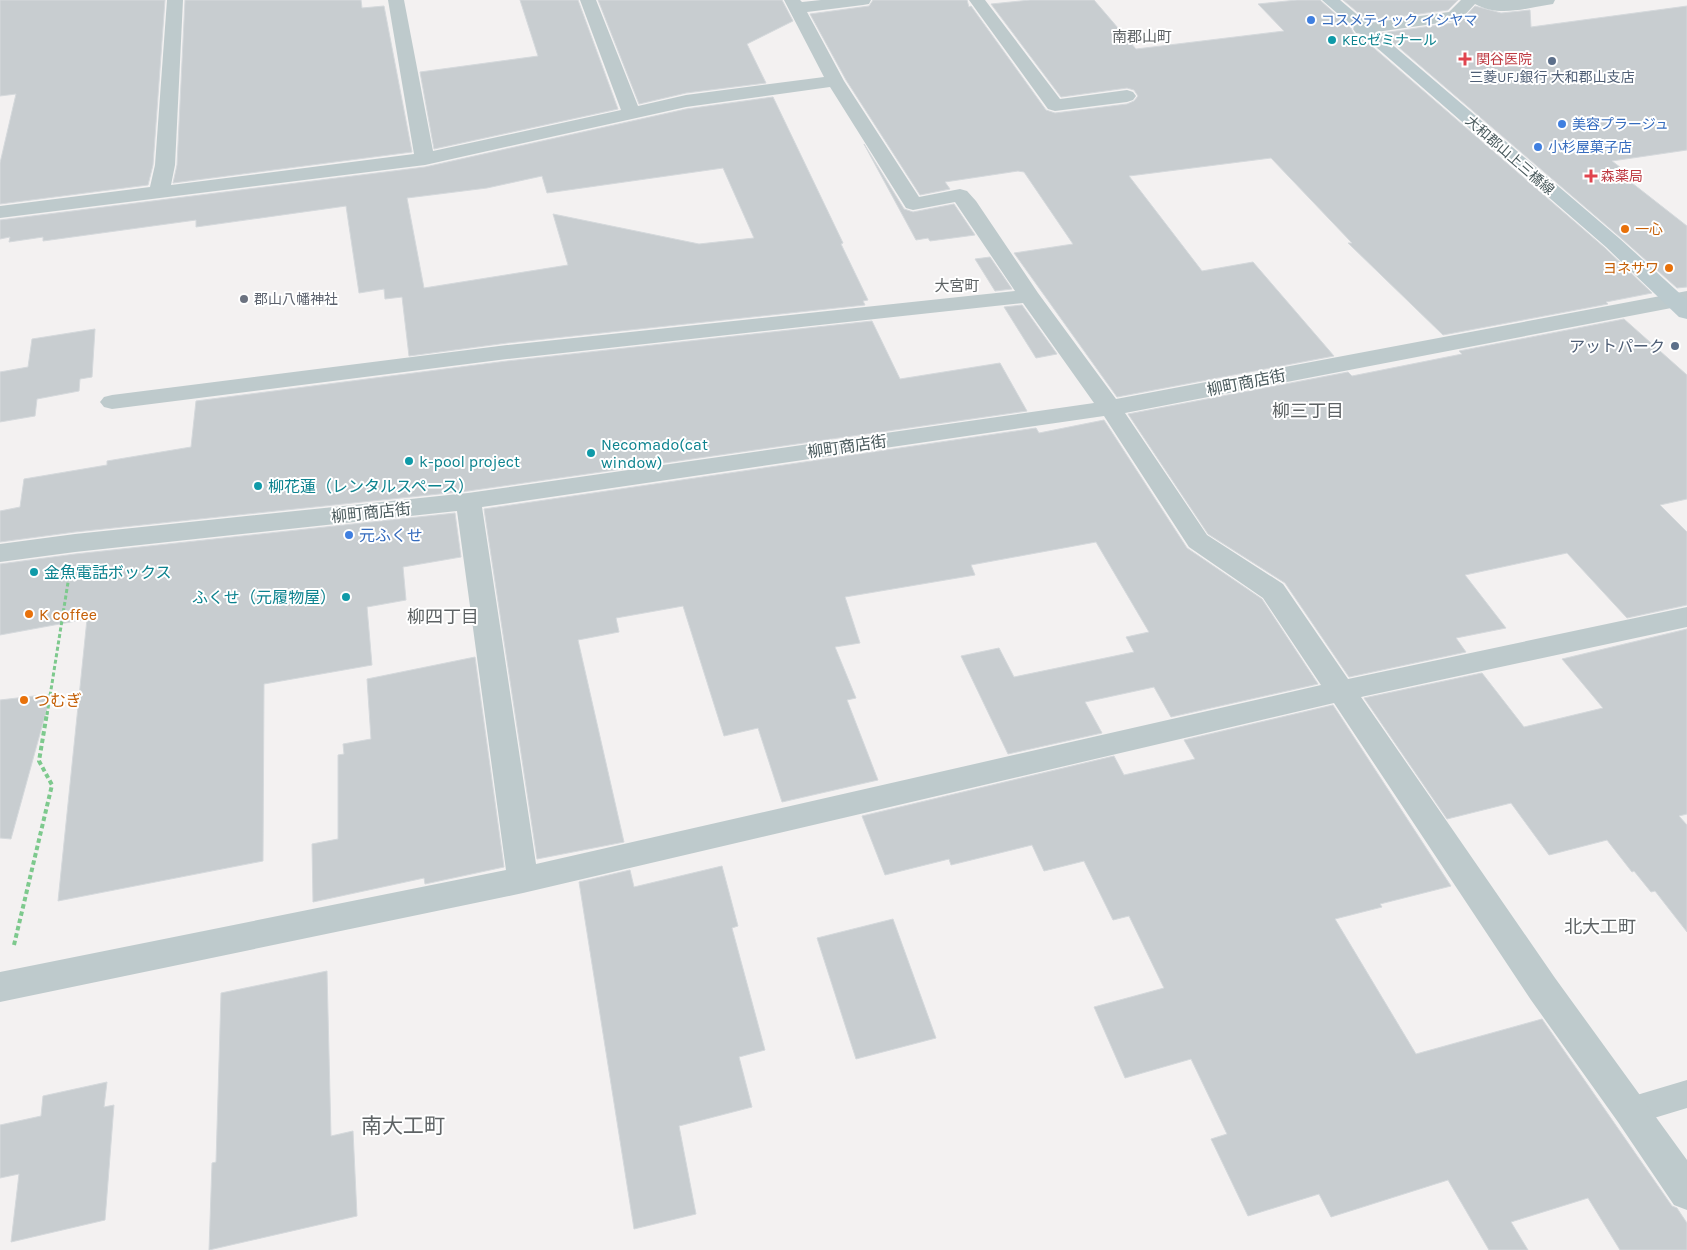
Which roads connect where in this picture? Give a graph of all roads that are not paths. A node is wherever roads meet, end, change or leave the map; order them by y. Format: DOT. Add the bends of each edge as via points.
graph roads {
  1 [pos="175,0"];
  2 [pos="396,0"];
  3 [pos="588,0"];
  4 [pos="863,0"];
  5 [pos="981,0"];
  6 [pos="1330,0"];
  7 [pos="1470,0"];
  8 [pos="1480,0"];
  9 [pos="1547,0"];
  10 [pos="794,4"];
  11 [pos="1362,29"];
  12 [pos="835,81"];
  13 [pos="1127,96"];
  14 [pos="632,114"];
  15 [pos="425,159"];
  16 [pos="159,193"];
  17 [pos="0,212"];
  18 [pos="1029,296"];
  19 [pos="1683,304"];
  20 [pos="112,402"];
  21 [pos="1110,408"];
  22 [pos="468,501"];
  23 [pos="0,553"];
  24 [pos="1687,617"];
  25 [pos="1340,690"];
  26 [pos="523,880"];
  27 [pos="2,987"];
  28 [pos="1687,1094"];
  29 [pos="1631,1110"];
  30 [pos="1687,1192"];
  1 -- 16 [label="street" via="165,165"];
  2 -- 15 [label="street"];
  3 -- 14 [label="street"];
  4 -- 10 [label="street"];
  5 -- 13 [label="street" via="1055,105"];
  6 -- 11 [label="main road, 大和郡山上三橋線"];
  7 -- 11 [label="street" via="1454,16"];
  8 -- 9 [label="street" via="1485,4 1504,6"];
  10 -- 12 [label="street"];
  11 -- 19 [label="main road, 大和郡山上三橋線"];
  12 -- 14 [label="street" via="686,101"];
  12 -- 18 [label="street" via="913,204 960,196 969,204"];
  14 -- 15 [label="street"];
  15 -- 16 [label="street"];
  16 -- 17 [label="street"];
  18 -- 20 [label="street" via="497,354"];
  18 -- 21 [label="street"];
  19 -- 21 [label="street, 柳町商店街"];
  21 -- 22 [label="street, 柳町商店街"];
  21 -- 25 [label="street" via="1198,541 1273,591"];
  22 -- 23 [label="street, 柳町商店街"];
  22 -- 26 [label="street"];
  24 -- 25 [label="street"];
  25 -- 26 [label="street"];
  25 -- 29 [label="street" via="1543,989"];
  26 -- 27 [label="street"];
  28 -- 29 [label="lane"];
  29 -- 30 [label="street"];
}
